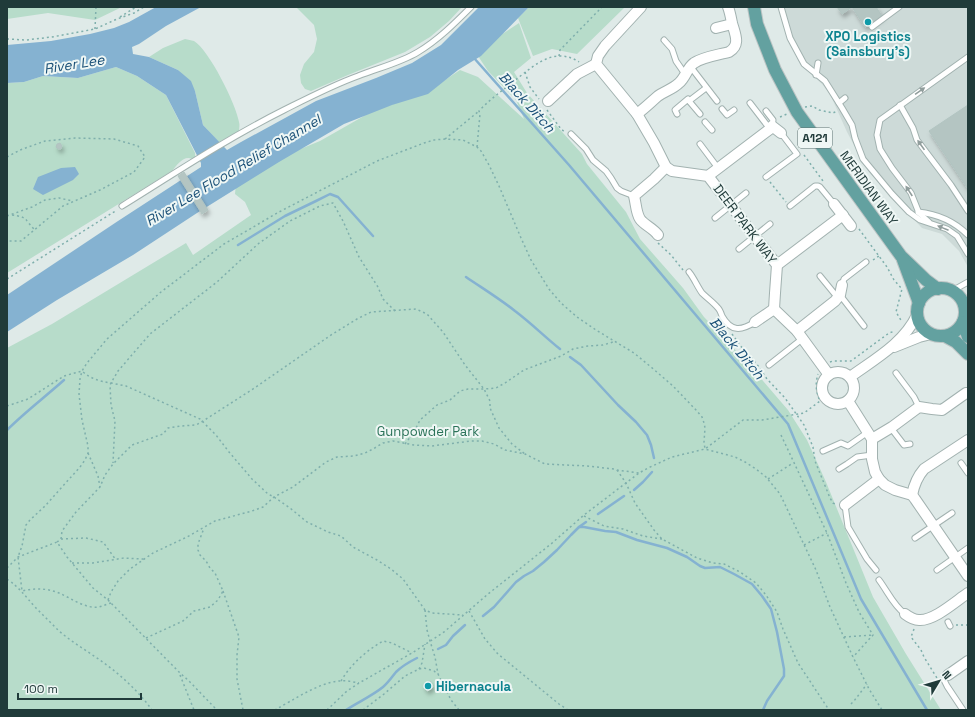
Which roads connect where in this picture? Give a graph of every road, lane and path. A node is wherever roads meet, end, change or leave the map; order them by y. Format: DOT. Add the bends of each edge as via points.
graph roads {
  1 [pos="96,7"];
  2 [pos="136,7"];
  3 [pos="144,7"];
  4 [pos="471,7"];
  5 [pos="602,7"];
  6 [pos="641,7"];
  7 [pos="728,7"];
  8 [pos="754,7"];
  9 [pos="781,7"];
  10 [pos="899,7"];
  11 [pos="117,19"];
  12 [pos="732,24"];
  13 [pos="872,27"];
  14 [pos="716,28"];
  15 [pos="95,29"];
  16 [pos="7,39"];
  17 [pos="664,40"];
  18 [pos="559,56"];
  19 [pos="968,57"];
  20 [pos="818,63"];
  21 [pos="596,64"];
  22 [pos="585,69"];
  23 [pos="688,70"];
  24 [pos="816,75"];
  25 [pos="706,88"];
  26 [pos="845,98"];
  27 [pos="548,101"];
  28 [pos="689,101"];
  29 [pos="717,101"];
  30 [pos="750,103"];
  31 [pos="839,103"];
  32 [pos="900,105"];
  33 [pos="803,108"];
  34 [pos="842,108"];
  35 [pos="722,109"];
  36 [pos="734,110"];
  37 [pos="479,111"];
  38 [pos="766,111"];
  39 [pos="637,114"];
  40 [pos="677,114"];
  41 [pos="700,114"];
  42 [pos="705,122"];
  43 [pos="771,127"];
  44 [pos="712,130"];
  45 [pos="782,133"];
  46 [pos="571,134"];
  47 [pos="445,139"];
  48 [pos="700,144"];
  49 [pos="477,147"];
  50 [pos="7,158"];
  51 [pos="666,167"];
  52 [pos="718,168"];
  53 [pos="708,176"];
  54 [pos="766,177"];
  55 [pos="746,193"];
  56 [pos="634,196"];
  57 [pos="74,201"];
  58 [pos="834,204"];
  59 [pos="731,205"];
  60 [pos="122,206"];
  61 [pos="790,206"];
  62 [pos="968,210"];
  63 [pos="909,212"];
  64 [pos="919,213"];
  65 [pos="10,215"];
  66 [pos="843,215"];
  67 [pos="7,216"];
  68 [pos="715,218"];
  69 [pos="930,223"];
  70 [pos="770,224"];
  71 [pos="851,226"];
  72 [pos="34,230"];
  73 [pos="658,234"];
  74 [pos="968,235"];
  75 [pos="755,236"];
  76 [pos="7,241"];
  77 [pos="739,249"];
  78 [pos="968,254"];
  79 [pos="901,256"];
  80 [pos="866,262"];
  81 [pos="778,265"];
  82 [pos="689,272"];
  83 [pos="820,276"];
  84 [pos="7,279"];
  85 [pos="968,282"];
  86 [pos="938,289"];
  87 [pos="952,291"];
  88 [pos="840,293"];
  89 [pos="966,305"];
  90 [pos="774,309"];
  91 [pos="918,309"];
  92 [pos="395,311"];
  93 [pos="755,322"];
  94 [pos="963,322"];
  95 [pos="864,326"];
  96 [pos="900,329"];
  97 [pos="931,334"];
  98 [pos="800,335"];
  99 [pos="946,336"];
  100 [pos="968,337"];
  101 [pos="614,341"];
  102 [pos="892,347"];
  103 [pos="968,354"];
  104 [pos="827,364"];
  105 [pos="769,365"];
  106 [pos="82,371"];
  107 [pos="824,372"];
  108 [pos="896,373"];
  109 [pos="850,377"];
  110 [pos="111,383"];
  111 [pos="484,389"];
  112 [pos="966,393"];
  113 [pos="848,401"];
  114 [pos="7,406"];
  115 [pos="919,407"];
  116 [pos="203,421"];
  117 [pos="891,428"];
  118 [pos="781,435"];
  119 [pos="870,436"];
  120 [pos="968,440"];
  121 [pos="405,444"];
  122 [pos="910,444"];
  123 [pos="704,449"];
  124 [pos="823,451"];
  125 [pos="88,453"];
  126 [pos="525,454"];
  127 [pos="872,455"];
  128 [pos="793,462"];
  129 [pos="961,462"];
  130 [pos="113,464"];
  131 [pos="839,469"];
  132 [pos="617,470"];
  133 [pos="639,473"];
  134 [pos="968,473"];
  135 [pos="767,479"];
  136 [pos="879,479"];
  137 [pos="626,483"];
  138 [pos="100,487"];
  139 [pos="912,495"];
  140 [pos="274,497"];
  141 [pos="845,505"];
  142 [pos="952,513"];
  143 [pos="584,516"];
  144 [pos="934,526"];
  145 [pos="204,528"];
  146 [pos="827,532"];
  147 [pos="915,538"];
  148 [pos="61,539"];
  149 [pos="662,539"];
  150 [pos="57,542"];
  151 [pos="804,545"];
  152 [pos="968,548"];
  153 [pos="18,557"];
  154 [pos="955,557"];
  155 [pos="144,559"];
  156 [pos="116,560"];
  157 [pos="72,563"];
  158 [pos="7,568"];
  159 [pos="876,570"];
  160 [pos="937,570"];
  161 [pos="968,576"];
  162 [pos="7,579"];
  163 [pos="879,580"];
  164 [pos="22,591"];
  165 [pos="223,591"];
  166 [pos="968,593"];
  167 [pos="108,600"];
  168 [pos="111,603"];
  169 [pos="425,610"];
  170 [pos="469,611"];
  171 [pos="905,614"];
  172 [pos="463,615"];
  173 [pos="919,620"];
  174 [pos="949,624"];
  175 [pos="968,625"];
  176 [pos="873,635"];
  177 [pos="844,637"];
  178 [pos="146,638"];
  179 [pos="430,642"];
  180 [pos="425,644"];
  181 [pos="412,653"];
  182 [pos="853,657"];
  183 [pos="968,661"];
  184 [pos="419,669"];
  185 [pos="180,673"];
  186 [pos="438,674"];
  187 [pos="948,675"];
  188 [pos="341,681"];
  189 [pos="939,681"];
  190 [pos="359,683"];
  191 [pos="867,684"];
  192 [pos="851,704"];
  193 [pos="215,709"];
  194 [pos="152,710"];
  195 [pos="194,710"];
  196 [pos="218,710"];
  197 [pos="244,710"];
  198 [pos="275,710"];
  199 [pos="326,710"];
  200 [pos="363,710"];
  201 [pos="459,710"];
  202 [pos="568,710"];
  203 [pos="829,710"];
  204 [pos="882,710"];
  205 [pos="963,710"];
  1 -- 15 [label="path"];
  2 -- 11 [label="path"];
  3 -- 11 [label="path"];
  4 -- 60 [label="lane" via="445,32 416,53 322,91 270,117 226,141"];
  5 -- 18 [label="path" via="563,46"];
  6 -- 21 [label="street" via="605,46"];
  7 -- 12 [label="street"];
  8 -- 79 [label="main road, MERIDIAN WAY / A121" via="757,24 775,70 797,112"];
  9 -- 24 [label="lane" via="790,38 804,64"];
  10 -- 13 [label="lane"];
  11 -- 15 [label="path"];
  12 -- 14 [label="street"];
  12 -- 23 [label="street" via="737,41 735,47 729,52 701,60"];
  15 -- 16 [label="path" via="45,38"];
  17 -- 23 [label="lane" via="672,49 676,61"];
  18 -- 22 [label="path" via="573,59 581,63"];
  18 -- 37 [label="path" via="537,64 488,101"];
  32 -- 19 [label="lane, one-way"];
  20 -- 24 [label="lane"];
  21 -- 22 [label="street"];
  21 -- 39 [label="street"];
  22 -- 27 [label="street"];
  23 -- 25 [label="lane"];
  23 -- 39 [label="street" via="679,84 659,95"];
  24 -- 31 [label="lane" via="825,81"];
  25 -- 28 [label="lane"];
  25 -- 29 [label="lane"];
  26 -- 31 [label="lane"];
  28 -- 40 [label="lane" via="688,99 674,110"];
  28 -- 41 [label="lane"];
  30 -- 43 [label="lane"];
  31 -- 34 [label="lane"];
  62 -- 32 [label="lane, one-way" via="917,140"];
  64 -- 32 [label="lane, one-way" via="911,192 880,149 877,134 880,120"];
  33 -- 34 [label="path" via="812,106 833,113"];
  34 -- 63 [label="lane" via="852,125 862,159"];
  35 -- 36 [label="lane" via="727,115"];
  37 -- 47 [label="path"];
  37 -- 49 [label="path"];
  38 -- 43 [label="lane" via="773,120"];
  39 -- 51 [label="street"];
  42 -- 44 [label="lane"];
  43 -- 45 [label="street"];
  43 -- 52 [label="street"];
  45 -- 54 [label="lane" via="797,154"];
  46 -- 56 [label="lane" via="606,171 620,191"];
  47 -- 49 [label="path" via="463,140"];
  47 -- 106 [label="path" via="424,143 377,161 224,244 161,292 106,339"];
  48 -- 52 [label="lane"];
  49 -- 101 [label="path" via="485,156 531,260 550,289 577,317"];
  50 -- 57 [label="path" via="45,141 75,138 114,139 138,146 145,157 134,172"];
  51 -- 53 [label="street, DEER PARK WAY" via="672,171"];
  51 -- 56 [label="street"];
  52 -- 53 [label="street"];
  53 -- 59 [label="street, DEER PARK WAY"];
  54 -- 61 [label="path"];
  55 -- 59 [label="lane"];
  56 -- 73 [label="street" via="640,219"];
  57 -- 65 [label="path" via="59,198 45,200"];
  57 -- 72 [label="path"];
  58 -- 61 [label="lane" via="820,187 815,186"];
  58 -- 66 [label="street"];
  59 -- 68 [label="lane"];
  59 -- 75 [label="street, DEER PARK WAY"];
  60 -- 84 [label="path"];
  63 -- 64 [label="lane"];
  63 -- 69 [label="lane"];
  64 -- 69 [label="lane"];
  64 -- 74 [label="lane" via="940,216 957,225"];
  65 -- 67 [label="path"];
  65 -- 72 [label="path" via="26,219"];
  66 -- 71 [label="street"];
  66 -- 81 [label="street"];
  78 -- 69 [label="lane, one-way" via="957,236"];
  70 -- 75 [label="lane"];
  72 -- 76 [label="path" via="20,241"];
  75 -- 77 [label="lane"];
  75 -- 81 [label="street, DEER PARK WAY"];
  79 -- 86 [label="main road, MERIDIAN WAY / A121"];
  79 -- 91 [label="main road, MERIDIAN WAY / A121"];
  80 -- 88 [label="lane" via="844,279"];
  81 -- 90 [label="street, DEER PARK WAY"];
  82 -- 93 [label="lane" via="701,292 719,308 728,324 741,329"];
  83 -- 88 [label="lane"];
  85 -- 87 [label="lane"];
  86 -- 87 [label="main road"];
  86 -- 91 [label="main road" via="925,295"];
  87 -- 89 [label="main road"];
  88 -- 95 [label="lane"];
  88 -- 98 [label="street"];
  89 -- 94 [label="main road"];
  90 -- 93 [label="street"];
  90 -- 98 [label="street"];
  91 -- 97 [label="main road" via="919,322"];
  91 -- 102 [label="street" via="913,324"];
  92 -- 110 [label="path" via="383,299 378,286 359,257 334,203 320,206 290,221 258,244 217,282 150,334"];
  92 -- 111 [label="path" via="416,309 427,314"];
  92 -- 116 [label="path" via="371,312 357,319"];
  94 -- 99 [label="main road" via="953,333"];
  94 -- 100 [label="main road"];
  96 -- 104 [label="path" via="889,333 851,360"];
  97 -- 99 [label="main road"];
  97 -- 102 [label="street"];
  98 -- 105 [label="lane"];
  98 -- 107 [label="street"];
  99 -- 103 [label="main road"];
  101 -- 111 [label="path" via="573,349 562,356 524,370 496,388"];
  101 -- 123 [label="path" via="634,353 673,386 702,417 705,428"];
  102 -- 109 [label="street"];
  106 -- 110 [label="path" via="89,377"];
  106 -- 114 [label="path" via="64,376 28,399"];
  106 -- 125 [label="path" via="78,394"];
  107 -- 109 [label="street" via="846,373"];
  107 -- 113 [label="street" via="822,385 825,397 836,404"];
  107 -- 123 [label="path" via="816,385 820,401 804,413 762,420 743,420"];
  108 -- 115 [label="lane"];
  109 -- 113 [label="street" via="855,389"];
  110 -- 116 [label="path" via="126,386"];
  110 -- 130 [label="path" via="111,405 115,421"];
  111 -- 121 [label="path" via="460,391 450,400 437,405 420,420"];
  111 -- 126 [label="path" via="499,428 512,444"];
  112 -- 115 [label="street" via="942,410"];
  113 -- 119 [label="street"];
  115 -- 117 [label="street"];
  116 -- 130 [label="path" via="196,425 168,428 163,434 132,445"];
  116 -- 140 [label="path" via="252,479"];
  117 -- 119 [label="street"];
  117 -- 122 [label="lane" via="904,445"];
  118 -- 128 [label="path"];
  119 -- 124 [label="lane" via="848,446 841,443"];
  119 -- 127 [label="street"];
  120 -- 139 [label="street" via="954,453 924,469 915,482"];
  121 -- 126 [label="path" via="432,446 482,440 505,450"];
  121 -- 140 [label="path" via="393,441 354,456 337,457"];
  123 -- 133 [label="path" via="672,458"];
  123 -- 135 [label="path" via="736,458 756,469"];
  125 -- 138 [label="path"];
  125 -- 153 [label="path" via="80,467 26,525"];
  126 -- 132 [label="path" via="545,464"];
  127 -- 131 [label="lane" via="857,457"];
  127 -- 136 [label="street"];
  128 -- 135 [label="path"];
  128 -- 146 [label="path"];
  129 -- 134 [label="lane"];
  130 -- 138 [label="path"];
  132 -- 133 [label="path"];
  132 -- 137 [label="path"];
  133 -- 137 [label="path"];
  135 -- 151 [label="path" via="780,494"];
  136 -- 139 [label="street" via="895,490"];
  136 -- 141 [label="street"];
  137 -- 143 [label="path"];
  137 -- 149 [label="path" via="635,503"];
  138 -- 148 [label="path" via="76,512 62,531"];
  139 -- 144 [label="street"];
  140 -- 145 [label="path" via="262,507 215,521"];
  140 -- 169 [label="path" via="307,522 341,536 353,547 403,579"];
  141 -- 159 [label="lane" via="848,527"];
  142 -- 144 [label="lane"];
  143 -- 149 [label="path" via="604,526"];
  143 -- 170 [label="path"];
  144 -- 147 [label="lane"];
  144 -- 154 [label="street"];
  145 -- 155 [label="path"];
  145 -- 165 [label="path" via="198,550 215,573"];
  146 -- 151 [label="path"];
  146 -- 176 [label="path" via="846,584"];
  148 -- 150 [label="path"];
  148 -- 156 [label="path" via="86,538 103,542"];
  149 -- 203 [label="path" via="696,558 724,564 756,583 777,612 798,663"];
  150 -- 153 [label="path"];
  150 -- 157 [label="path"];
  151 -- 177 [label="path"];
  152 -- 154 [label="lane"];
  153 -- 158 [label="path"];
  153 -- 164 [label="path"];
  154 -- 160 [label="lane"];
  154 -- 161 [label="street"];
  155 -- 156 [label="path"];
  155 -- 167 [label="path" via="118,581"];
  156 -- 157 [label="path"];
  157 -- 167 [label="path" via="93,588"];
  162 -- 164 [label="path"];
  163 -- 171 [label="lane" via="894,604"];
  164 -- 168 [label="path" via="46,589 87,606 98,607"];
  164 -- 194 [label="path" via="59,631 118,674"];
  165 -- 178 [label="path" via="210,607 194,612 183,621"];
  165 -- 197 [label="path" via="239,637 236,679"];
  166 -- 173 [label="street" via="942,614"];
  167 -- 168 [label="path"];
  168 -- 178 [label="path"];
  169 -- 172 [label="path" via="432,613"];
  169 -- 179 [label="path"];
  170 -- 172 [label="path"];
  170 -- 202 [label="path" via="485,639 498,654"];
  171 -- 173 [label="street"];
  172 -- 179 [label="path"];
  173 -- 189 [label="path" via="911,637"];
  174 -- 175 [label="path"];
  176 -- 177 [label="path"];
  176 -- 182 [label="path"];
  177 -- 182 [label="path"];
  178 -- 185 [label="path"];
  179 -- 180 [label="path"];
  179 -- 186 [label="path"];
  180 -- 181 [label="path"];
  180 -- 184 [label="path"];
  181 -- 188 [label="path" via="383,641 369,649 346,672"];
  181 -- 190 [label="path"];
  182 -- 191 [label="path"];
  183 -- 187 [label="street"];
  184 -- 186 [label="path" via="424,668"];
  184 -- 200 [label="path" via="405,676"];
  185 -- 193 [label="path"];
  185 -- 195 [label="path"];
  186 -- 201 [label="path"];
  187 -- 205 [label="lane" via="944,680"];
  188 -- 190 [label="path"];
  188 -- 198 [label="path" via="312,690"];
  190 -- 199 [label="path"];
  191 -- 192 [label="path"];
  191 -- 204 [label="path"];
  193 -- 196 [label="path"];
}
